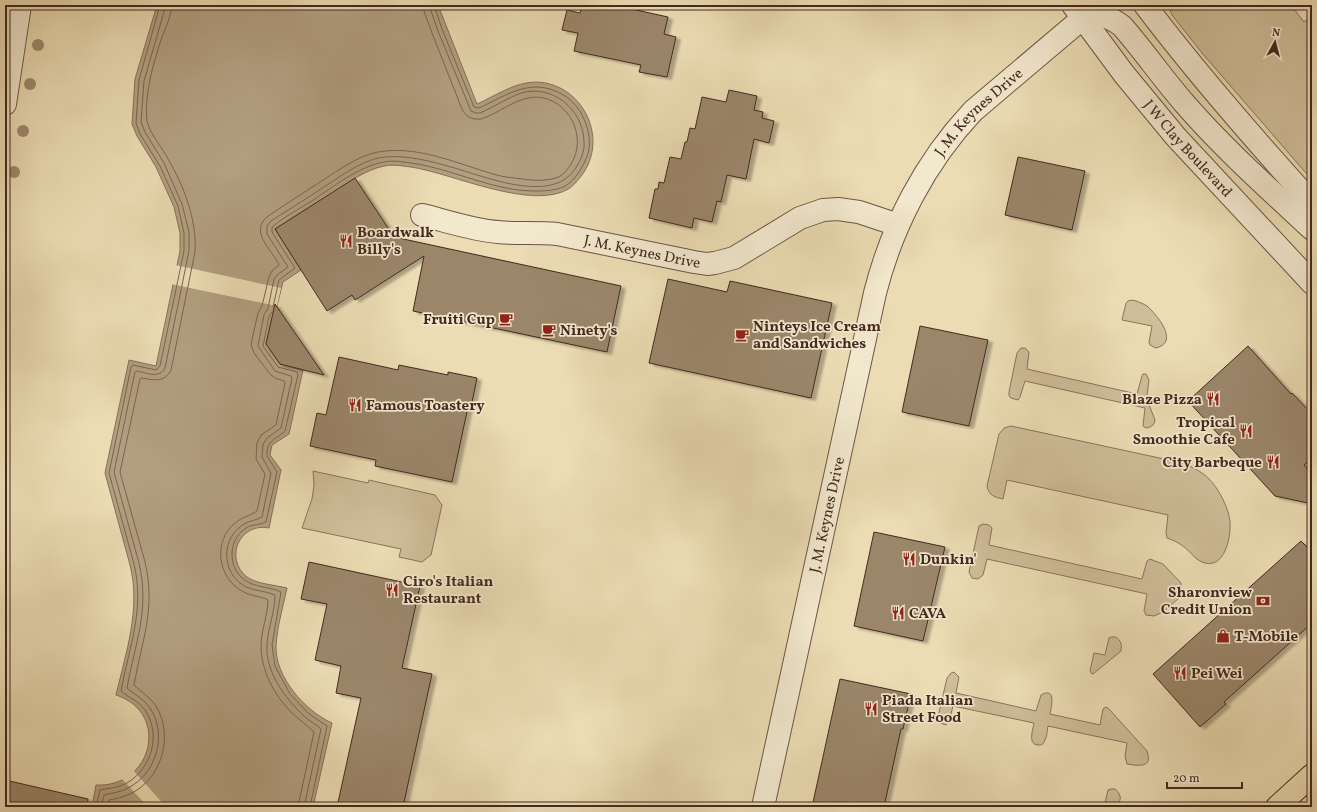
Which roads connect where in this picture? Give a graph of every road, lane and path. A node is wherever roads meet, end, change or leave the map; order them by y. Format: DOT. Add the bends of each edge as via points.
graph roads {
  1 [pos="20,5"];
  2 [pos="1145,5"];
  3 [pos="1084,9"];
  4 [pos="5,104"];
  5 [pos="1312,203"];
  6 [pos="422,215"];
  7 [pos="898,225"];
  8 [pos="1312,229"];
  9 [pos="1312,283"];
  10 [pos="1312,775"];
  11 [pos="763,807"];
  12 [pos="1277,807"];
  1 -- 4 [label="street"];
  2 -- 5 [label="street" via="1246,130"];
  3 -- 7 [label="street, J. M. Keynes Drive" via="973,111 956,130 932,163"];
  3 -- 8 [label="street" via="1093,15 1111,18 1122,26 1210,132"];
  3 -- 9 [label="street, J W Clay Boulevard" via="1124,74 1176,137"];
  6 -- 7 [label="street, J. M. Keynes Drive" via="478,229 498,232 539,232 575,237 707,264 734,258 800,218 827,210 859,212"];
  7 -- 11 [label="street, J. M. Keynes Drive" via="875,294"];
  10 -- 12 [label="main road"];
}
